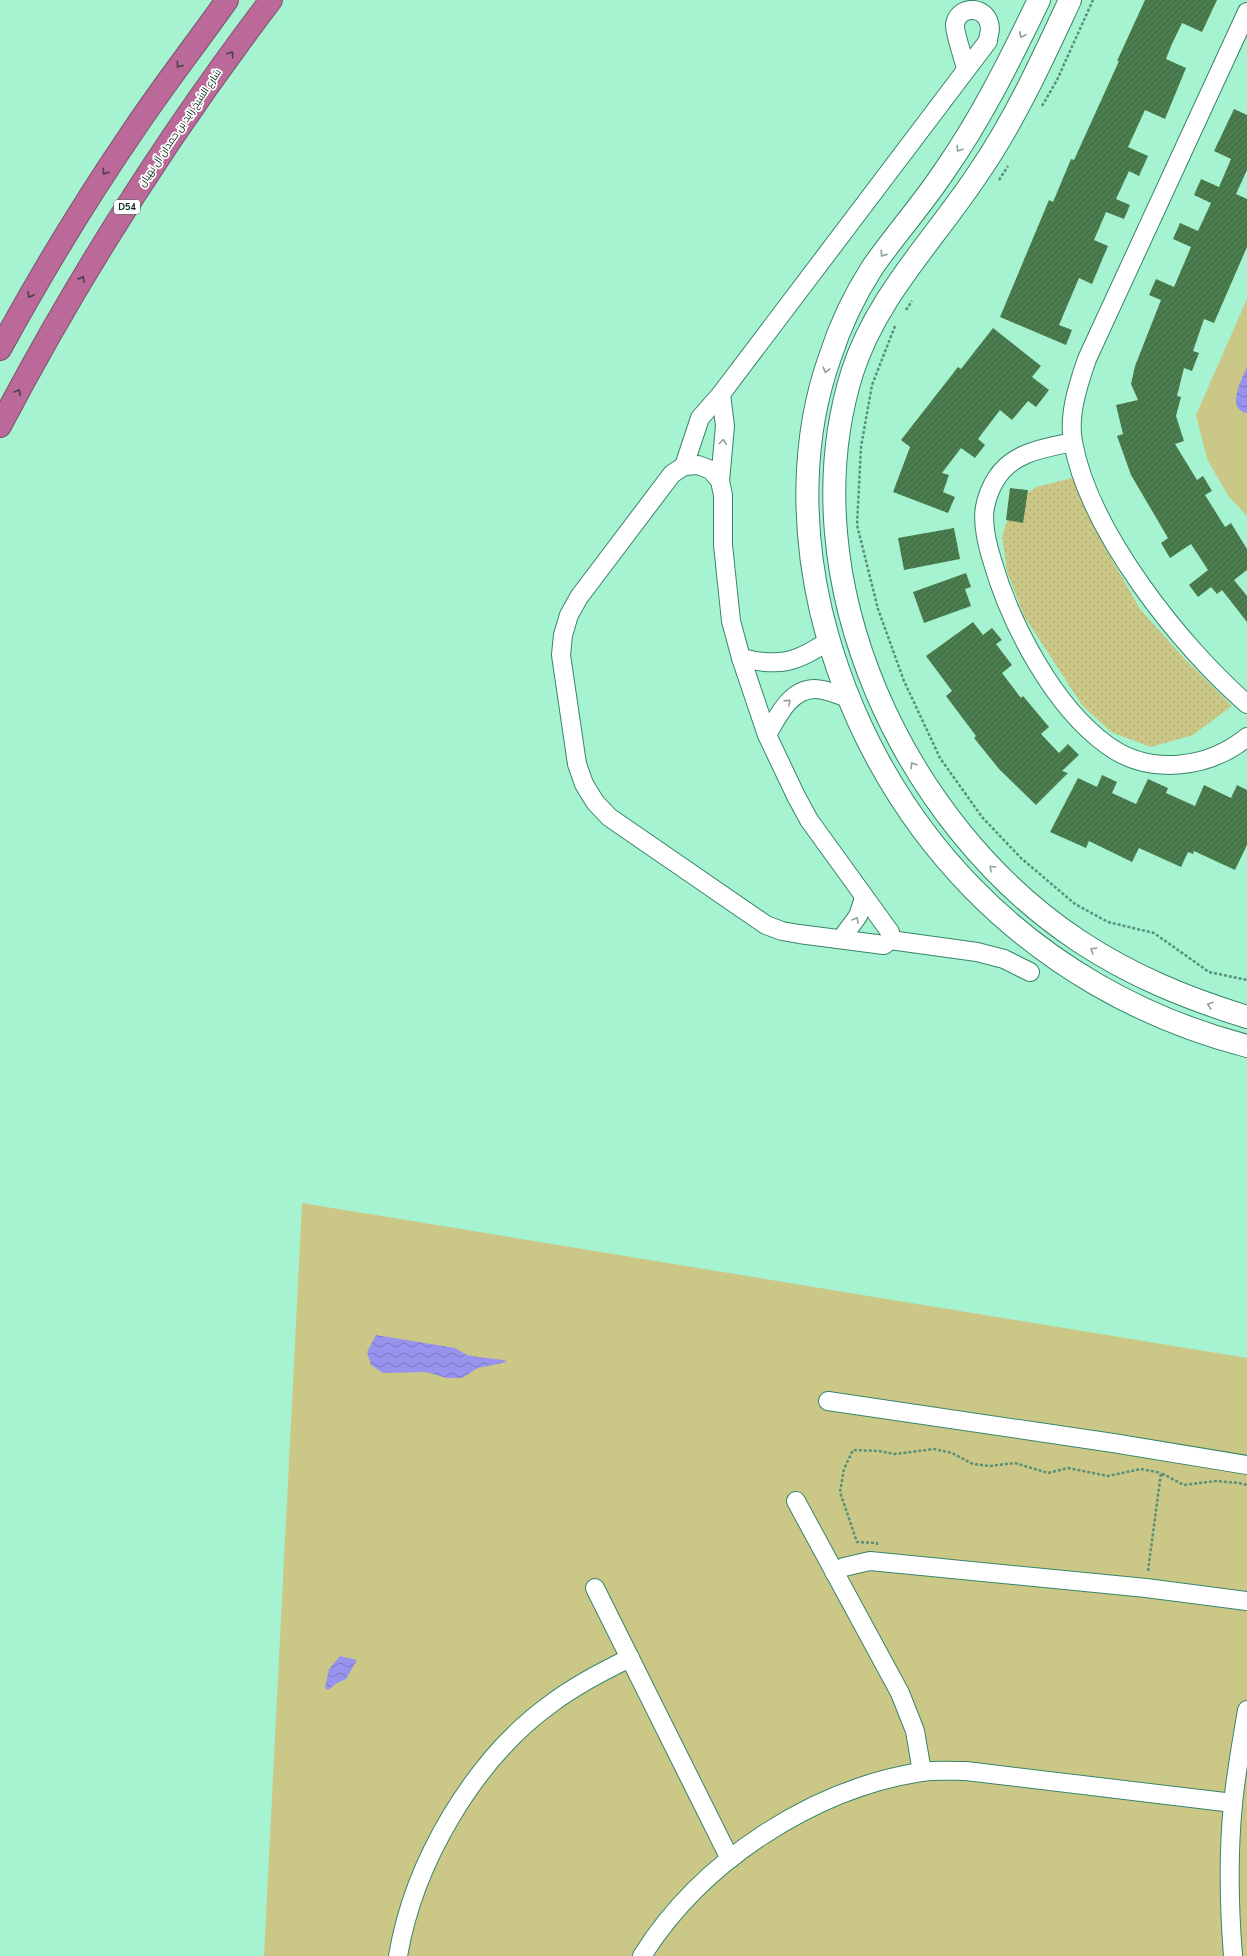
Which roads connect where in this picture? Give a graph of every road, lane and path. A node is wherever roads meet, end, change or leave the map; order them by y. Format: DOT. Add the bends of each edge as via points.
graph roads {
  1 [pos="227,0"];
  2 [pos="271,0"];
  3 [pos="1039,0"];
  4 [pos="1070,0"];
  5 [pos="1247,12"];
  6 [pos="966,69"];
  7 [pos="0,349"];
  8 [pos="720,394"];
  9 [pos="0,426"];
  10 [pos="1073,442"];
  11 [pos="684,466"];
  12 [pos="720,481"];
  13 [pos="828,641"];
  14 [pos="741,658"];
  15 [pos="849,698"];
  16 [pos="1247,704"];
  17 [pos="767,735"];
  18 [pos="1247,737"];
  19 [pos="864,898"];
  20 [pos="841,939"];
  21 [pos="890,940"];
  22 [pos="1030,972"];
  23 [pos="1247,1017"];
  24 [pos="1247,1046"];
  25 [pos="828,1401"];
  26 [pos="1247,1465"];
  27 [pos="1161,1474"];
  28 [pos="1247,1485"];
  29 [pos="796,1501"];
  30 [pos="875,1562"];
  31 [pos="834,1572"];
  32 [pos="595,1588"];
  33 [pos="1146,1588"];
  34 [pos="1247,1601"];
  35 [pos="630,1658"];
  36 [pos="1247,1710"];
  37 [pos="922,1772"];
  38 [pos="1233,1803"];
  39 [pos="730,1859"];
  40 [pos="398,1956"];
  41 [pos="642,1956"];
  42 [pos="1234,1956"];
  1 -- 7 [label="highway, one-way" via="98,183"];
  9 -- 2 [label="highway, شارع الشيخ زايد بن حمدان آل نهيان / D54, one-way" via="53,328 131,200 215,76"];
  3 -- 13 [label="street, one-way" via="1008,65 968,135 940,178 871,270 854,299 828,362 813,425 807,496 810,553"];
  23 -- 4 [label="street, one-way" via="1182,995 1113,962 1077,940 1043,914 981,857 928,790 887,716 858,640 840,565 835,488 838,449 852,373 866,337 906,270 957,204 998,143 1037,72"];
  5 -- 10 [label="street" via="1087,359 1076,397 1072,425"];
  6 -- 8 [label="street"];
  8 -- 11 [label="street" via="700,418"];
  12 -- 8 [label="street, one-way" via="725,426"];
  10 -- 16 [label="street" via="1087,486 1103,522 1147,593 1202,661"];
  10 -- 18 [label="street" via="1037,450 1008,465 997,477 989,492 985,508 984,524 999,582 1017,626 1044,674 1078,720 1092,733 1108,746 1144,762 1183,765 1202,761 1221,754"];
  11 -- 12 [label="street" via="698,464 712,470"];
  11 -- 20 [label="street" via="672,474 579,597 569,615 562,635 561,655 577,764 584,784 595,802 609,817 751,917 782,931"];
  12 -- 14 [label="street" via="723,495 726,583 731,621"];
  13 -- 14 [label="street" via="806,656 793,661 766,663"];
  13 -- 15 [label="street"];
  14 -- 17 [label="street"];
  17 -- 15 [label="street, one-way" via="782,709 791,699 802,693 815,689"];
  15 -- 24 [label="street" via="877,760 903,803 951,866 986,903 1043,949 1105,989 1171,1021"];
  17 -- 19 [label="street" via="809,820"];
  20 -- 19 [label="street, one-way" via="858,916"];
  19 -- 21 [label="street" via="890,932"];
  20 -- 21 [label="street" via="884,945"];
  21 -- 22 [label="street" via="977,952 1004,959"];
  25 -- 26 [label="street"];
  27 -- 28 [label="path" via="1184,1484 1216,1481"];
  27 -- 30 [label="path" via="1141,1469 1108,1476 1068,1468 1048,1473 1014,1463 990,1466 973,1464 952,1453 934,1449 895,1454 853,1450 844,1469 840,1492 857,1542 877,1543"];
  27 -- 33 [label="path"];
  29 -- 31 [label="street"];
  30 -- 31 [label="street" via="856,1563"];
  30 -- 33 [label="street"];
  31 -- 37 [label="street" via="908,1712 920,1751"];
  32 -- 35 [label="street"];
  33 -- 34 [label="street"];
  35 -- 39 [label="street"];
  35 -- 40 [label="street" via="576,1686 551,1704 529,1722 489,1763 456,1809 428,1862 407,1918"];
  36 -- 38 [label="street"];
  37 -- 38 [label="street" via="966,1771"];
  37 -- 39 [label="street" via="833,1796 805,1809"];
  38 -- 42 [label="street" via="1229,1886"];
  39 -- 41 [label="street" via="688,1899"];
}
